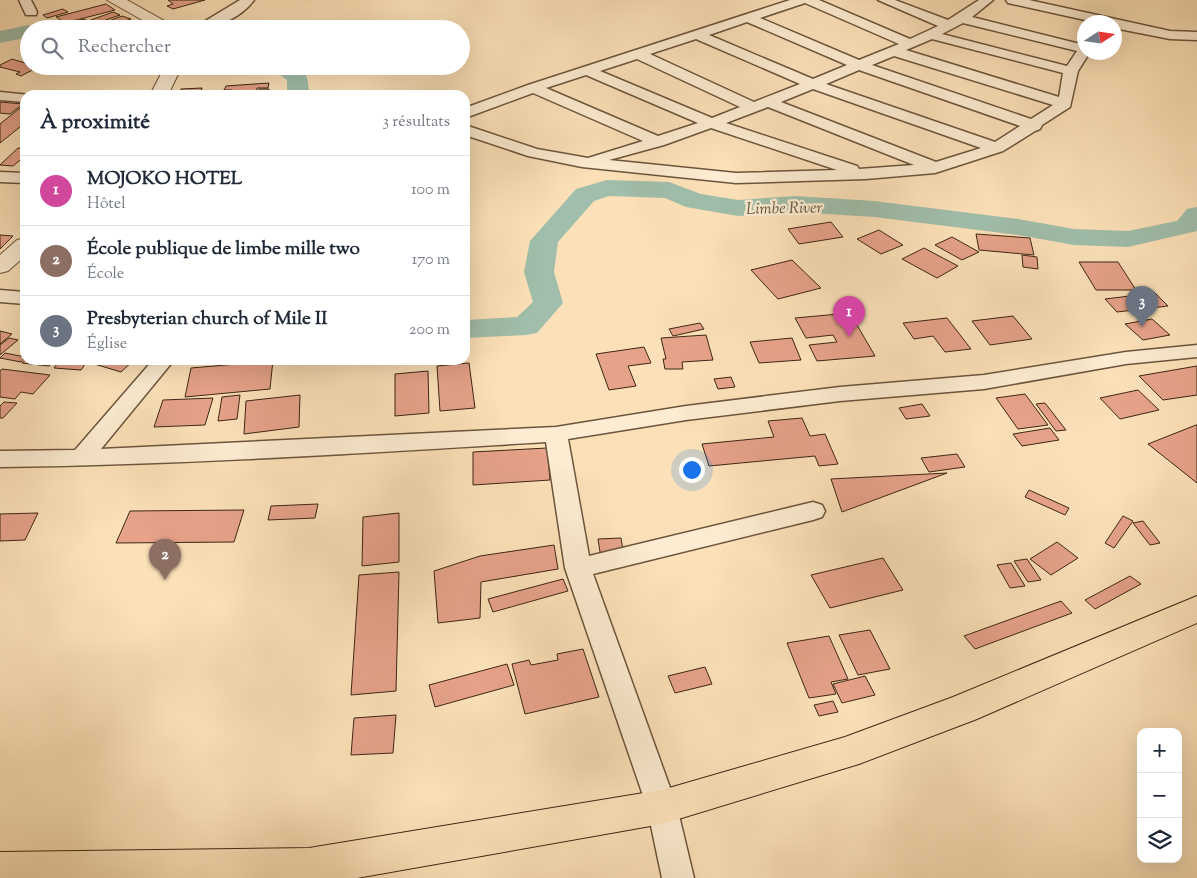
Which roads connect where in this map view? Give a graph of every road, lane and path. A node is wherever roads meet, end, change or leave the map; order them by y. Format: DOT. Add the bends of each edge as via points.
graph roads {
  1 [pos="115,0"];
  2 [pos="248,0"];
  3 [pos="803,0"];
  4 [pos="808,0"];
  5 [pos="884,0"];
  6 [pos="987,0"];
  7 [pos="1012,0"];
  8 [pos="1078,15"];
  9 [pos="748,18"];
  10 [pos="153,20"];
  11 [pos="220,20"];
  12 [pos="954,22"];
  13 [pos="1122,26"];
  14 [pos="698,34"];
  15 [pos="928,34"];
  16 [pos="1197,36"];
  17 [pos="909,42"];
  18 [pos="1077,48"];
  19 [pos="893,51"];
  20 [pos="638,54"];
  21 [pos="1078,60"];
  22 [pos="859,65"];
  23 [pos="1071,70"];
  24 [pos="588,71"];
  25 [pos="169,75"];
  26 [pos="813,84"];
  27 [pos="533,88"];
  28 [pos="162,90"];
  29 [pos="0,96"];
  30 [pos="20,98"];
  31 [pos="769,102"];
  32 [pos="1065,104"];
  33 [pos="754,108"];
  34 [pos="470,111"];
  35 [pos="713,124"];
  36 [pos="1034,126"];
  37 [pos="470,132"];
  38 [pos="658,142"];
  39 [pos="997,148"];
  40 [pos="582,162"];
  41 [pos="935,168"];
  42 [pos="866,174"];
  43 [pos="0,177"];
  44 [pos="20,178"];
  45 [pos="20,249"];
  46 [pos="0,266"];
  47 [pos="0,296"];
  48 [pos="20,298"];
  49 [pos="1197,352"];
  50 [pos="160,365"];
  51 [pos="556,434"];
  52 [pos="81,458"];
  53 [pos="0,459"];
  54 [pos="813,511"];
  55 [pos="578,568"];
  56 [pos="1197,609"];
  57 [pos="662,807"];
  58 [pos="5,873"];
  59 [pos="678,878"];
  1 -- 10 [label="street"];
  2 -- 11 [label="street"];
  3 -- 9 [label="street"];
  4 -- 17 [label="street"];
  5 -- 12 [label="street"];
  6 -- 12 [label="street"];
  7 -- 8 [label="street"];
  9 -- 14 [label="street"];
  9 -- 22 [label="street"];
  12 -- 15 [label="street"];
  12 -- 18 [label="street"];
  13 -- 16 [label="street" via="1170,35"];
  14 -- 20 [label="street"];
  14 -- 26 [label="street"];
  15 -- 17 [label="street"];
  15 -- 23 [label="street"];
  17 -- 19 [label="street"];
  19 -- 22 [label="street"];
  19 -- 32 [label="street"];
  20 -- 24 [label="street"];
  20 -- 33 [label="street"];
  21 -- 23 [label="street"];
  22 -- 26 [label="street"];
  22 -- 36 [label="street"];
  23 -- 32 [label="street"];
  24 -- 27 [label="street"];
  24 -- 35 [label="street"];
  25 -- 28 [label="street"];
  26 -- 31 [label="street"];
  26 -- 39 [label="street"];
  27 -- 34 [label="street"];
  27 -- 38 [label="street"];
  29 -- 30 [label="street"];
  31 -- 33 [label="street"];
  31 -- 41 [label="street"];
  32 -- 36 [label="street"];
  33 -- 35 [label="street"];
  35 -- 38 [label="street"];
  35 -- 42 [label="street"];
  36 -- 39 [label="street"];
  37 -- 40 [label="street" via="534,153"];
  38 -- 40 [label="street"];
  39 -- 41 [label="street"];
  40 -- 42 [label="street" via="736,178"];
  41 -- 42 [label="street"];
  43 -- 44 [label="street"];
  45 -- 46 [label="street"];
  47 -- 48 [label="street"];
  49 -- 51 [label="street" via="1126,358 984,382 840,394 696,412"];
  50 -- 52 [label="street"];
  51 -- 52 [label="street"];
  51 -- 55 [label="street"];
  52 -- 53 [label="street"];
  54 -- 55 [label="street"];
  55 -- 57 [label="street"];
  56 -- 57 [label="highway" via="965,708 846,753"];
  57 -- 58 [label="highway" via="309,867"];
  57 -- 59 [label="street"];
}
